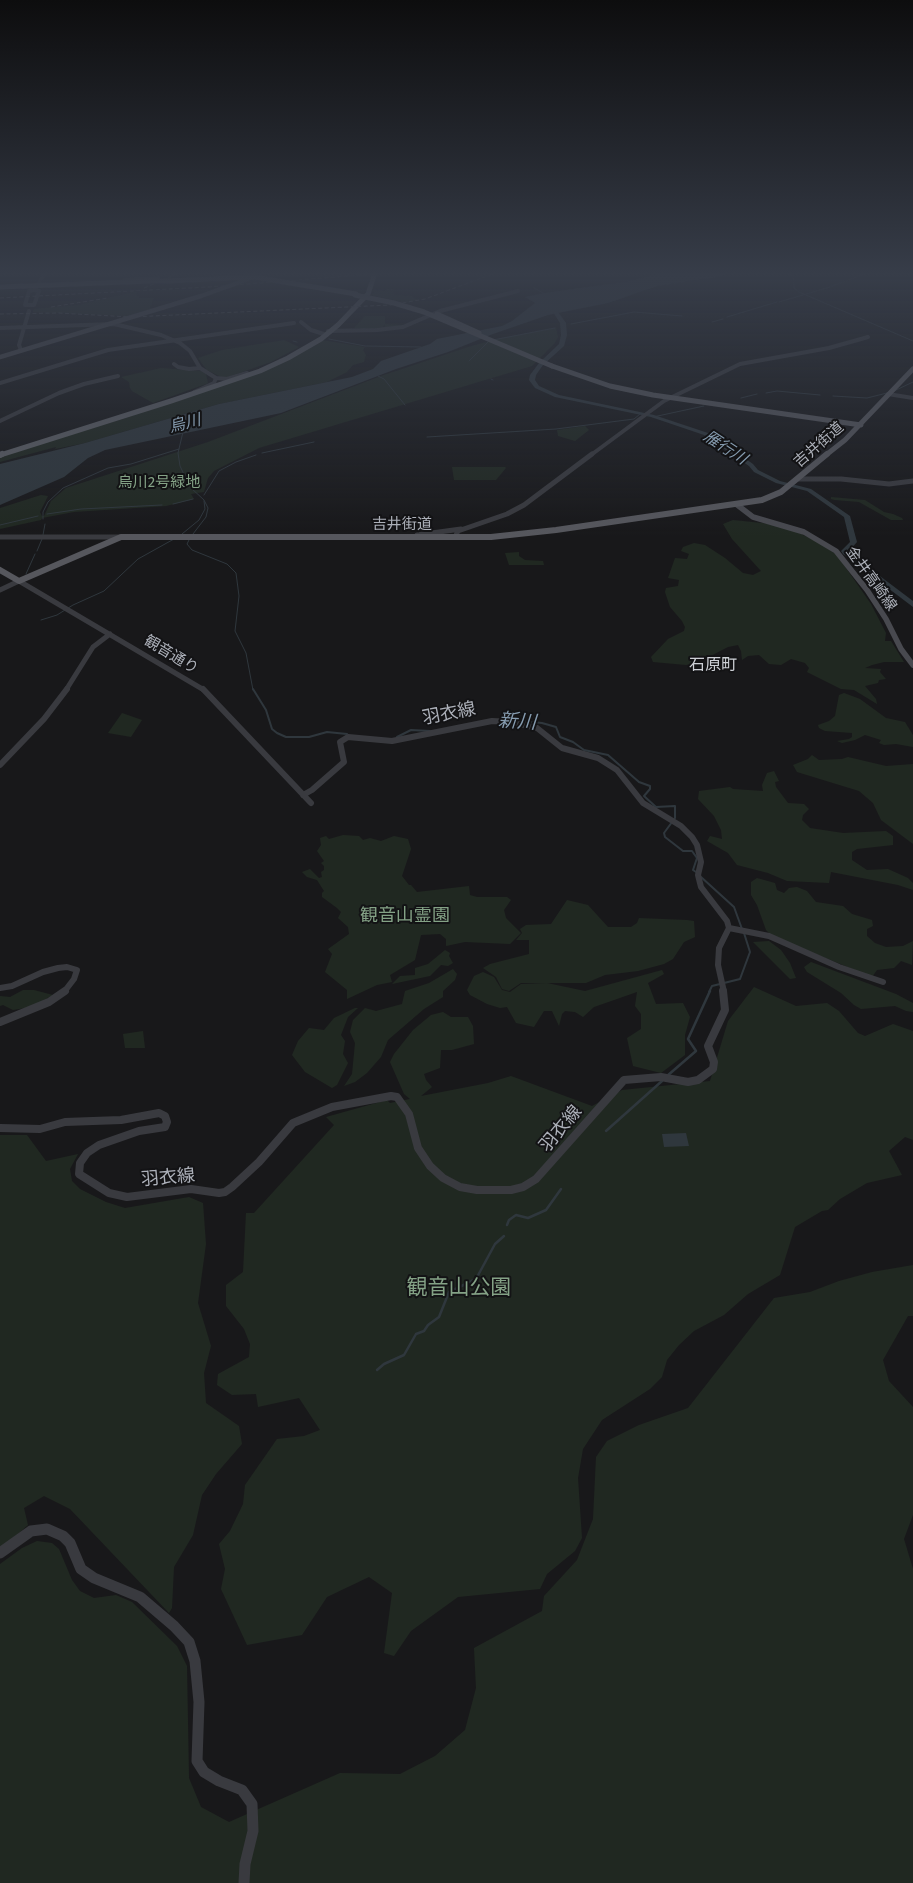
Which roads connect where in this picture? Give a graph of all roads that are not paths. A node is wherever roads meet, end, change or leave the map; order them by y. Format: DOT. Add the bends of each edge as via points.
graph roads {
  1 [pos="72,361"];
  2 [pos="195,361"];
  3 [pos="276,361"];
  4 [pos="282,361"];
  5 [pos="541,361"];
  6 [pos="542,361"];
  7 [pos="757,361"];
  8 [pos="174,364"];
  9 [pos="554,366"];
  10 [pos="200,368"];
  11 [pos="913,368"];
  12 [pos="247,373"];
  13 [pos="913,373"];
  14 [pos="118,376"];
  15 [pos="216,378"];
  16 [pos="0,383"];
  17 [pos="194,392"];
  18 [pos="890,395"];
  19 [pos="669,398"];
  20 [pos="913,398"];
  21 [pos="0,421"];
  22 [pos="861,425"];
  23 [pos="26,443"];
  24 [pos="0,453"];
  25 [pos="913,481"];
  26 [pos="793,483"];
  27 [pos="736,504"];
  28 [pos="464,529"];
  29 [pos="0,537"];
  30 [pos="121,537"];
  31 [pos="455,537"];
  32 [pos="407,538"];
  33 [pos="0,570"];
  34 [pos="19,581"];
  35 [pos="0,590"];
  36 [pos="110,634"];
  37 [pos="913,665"];
  38 [pos="0,765"];
  39 [pos="303,795"];
  40 [pos="311,803"];
  41 [pos="729,928"];
  42 [pos="883,982"];
  43 [pos="0,988"];
  44 [pos="0,1022"];
  45 [pos="0,1128"];
  46 [pos="0,1553"];
  47 [pos="244,1883"];
  1 -- 16 [label="street"];
  2 -- 10 [label="street"];
  3 -- 12 [label="highway"];
  4 -- 24 [label="highway" via="101,424"];
  5 -- 9 [label="main road, bridge"];
  6 -- 9 [label="main road, bridge"];
  7 -- 19 [label="street" via="740,364"];
  8 -- 10 [label="street" via="189,369"];
  9 -- 19 [label="main road"];
  10 -- 15 [label="street"];
  11 -- 18 [label="main road, 吉井街道"];
  12 -- 15 [label="street" via="227,379"];
  12 -- 17 [label="highway"];
  13 -- 18 [label="main road, 吉井街道"];
  14 -- 21 [label="street" via="59,393"];
  15 -- 17 [label="street" via="214,383"];
  17 -- 24 [label="highway"];
  18 -- 20 [label="street"];
  18 -- 22 [label="main road, 吉井街道"];
  19 -- 22 [label="main road"];
  19 -- 28 [label="street" via="524,505"];
  22 -- 26 [label="main road, 吉井街道"];
  23 -- 24 [label="highway"];
  25 -- 26 [label="street" via="889,484 841,479"];
  26 -- 27 [label="main road, 吉井街道" via="769,498"];
  27 -- 31 [label="main road, 吉井街道" via="523,535"];
  27 -- 37 [label="main road, 金井高崎線" via="753,517 804,532 836,551 876,604"];
  28 -- 31 [label="street"];
  28 -- 32 [label="street"];
  29 -- 30 [label="street"];
  30 -- 32 [label="main road, 吉井街道"];
  30 -- 34 [label="main road, 吉井街道"];
  31 -- 32 [label="main road, 吉井街道"];
  33 -- 34 [label="main road, 観音通り"];
  34 -- 35 [label="street"];
  34 -- 36 [label="street, 観音通り"];
  36 -- 38 [label="street" via="93,647 44,719"];
  36 -- 39 [label="street, 観音通り" via="202,688"];
  39 -- 40 [label="street, 観音通り"];
  39 -- 41 [label="street, 羽衣線" via="344,762 340,742 348,737 392,741 492,721 536,728 562,748 598,758 617,770 643,803 681,826 692,837 702,862 698,874 701,887"];
  41 -- 42 [label="street" via="769,936"];
  41 -- 45 [label="street, 羽衣線" via="719,948 718,965 725,1010 708,1046 713,1069 698,1080 688,1082 661,1077 624,1080 550,1165 523,1187 477,1190 460,1187 443,1178 418,1148 410,1114 398,1097 391,1096 332,1107 293,1123 259,1162 232,1187 219,1193 192,1189 127,1197 110,1193 79,1174 83,1158 100,1145 139,1131 165,1127 165,1116 159,1113 121,1120 65,1122 40,1129"];
  43 -- 44 [label="street" via="58,968 77,970 65,991 49,1002"];
  46 -- 47 [label="street" via="31,1531 47,1529 63,1536 70,1543 81,1570 140,1597 189,1642 200,1702 197,1760 204,1772 242,1790 252,1804 253,1831"];
}
